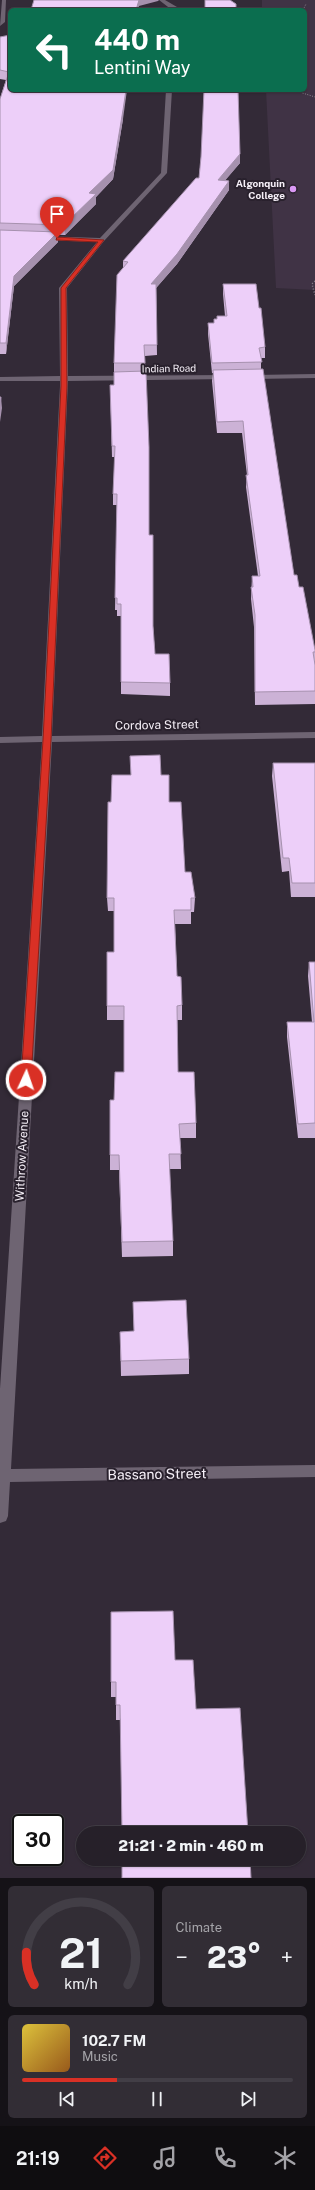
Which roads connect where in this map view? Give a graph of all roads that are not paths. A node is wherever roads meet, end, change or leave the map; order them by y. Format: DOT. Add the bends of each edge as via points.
graph roads {
  1 [pos="4,0"];
  2 [pos="161,0"];
  3 [pos="175,8"];
  4 [pos="0,24"];
  5 [pos="169,92"];
  6 [pos="32,238"];
  7 [pos="102,240"];
  8 [pos="315,376"];
  9 [pos="0,379"];
  10 [pos="64,379"];
  11 [pos="315,736"];
  12 [pos="0,740"];
  13 [pos="47,740"];
  14 [pos="315,1471"];
  15 [pos="1,1476"];
  16 [pos="0,1516"];
  1 -- 4 [label="street"];
  2 -- 3 [label="street"];
  5 -- 7 [label="street, Withrow Avenue" via="164,173"];
  6 -- 7 [label="street"];
  7 -- 10 [label="street, Withrow Avenue" via="63,288"];
  8 -- 10 [label="street, Indian Road"];
  9 -- 10 [label="street, Indian Road"];
  10 -- 13 [label="street, Withrow Avenue"];
  11 -- 13 [label="street, Cordova Street"];
  12 -- 13 [label="street, Cordova Street"];
  13 -- 15 [label="street, Withrow Avenue"];
  14 -- 15 [label="street, Bassano Street"];
  15 -- 16 [label="street, Withrow Avenue"];
}
